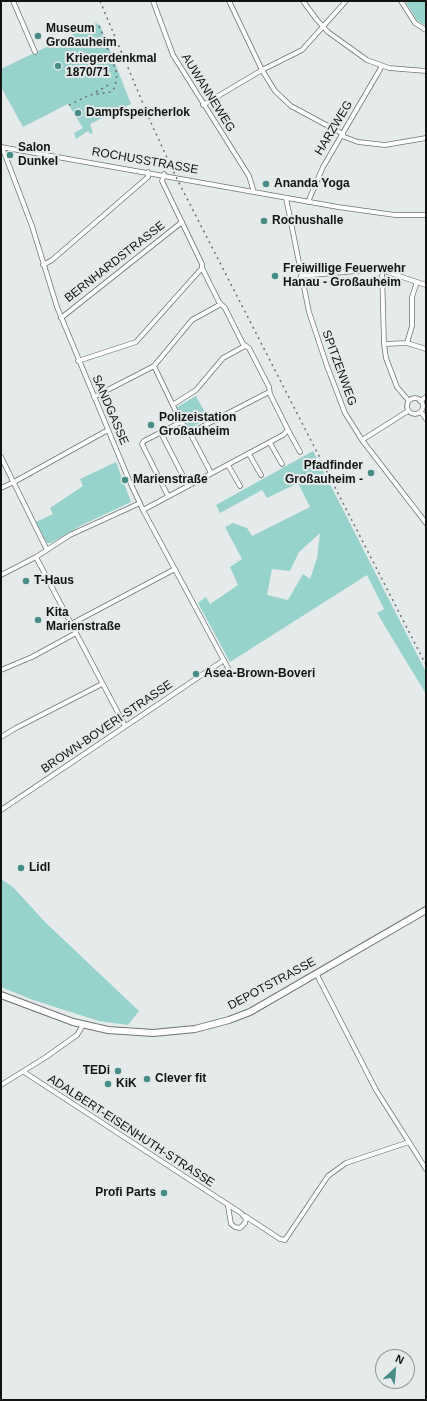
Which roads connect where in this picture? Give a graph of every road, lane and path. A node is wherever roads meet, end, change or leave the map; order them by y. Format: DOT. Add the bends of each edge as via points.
graph roads {
  1 [pos="13,1"];
  2 [pos="152,1"];
  3 [pos="229,1"];
  4 [pos="303,1"];
  5 [pos="346,1"];
  6 [pos="401,1"];
  7 [pos="323,27"];
  8 [pos="426,30"];
  9 [pos="35,52"];
  10 [pos="382,66"];
  11 [pos="262,70"];
  12 [pos="426,71"];
  13 [pos="203,105"];
  14 [pos="342,135"];
  15 [pos="426,138"];
  16 [pos="2,147"];
  17 [pos="148,172"];
  18 [pos="164,174"];
  19 [pos="254,192"];
  20 [pos="286,198"];
  21 [pos="308,202"];
  22 [pos="426,215"];
  23 [pos="182,222"];
  24 [pos="43,265"];
  25 [pos="202,268"];
  26 [pos="382,269"];
  27 [pos="301,276"];
  28 [pos="417,282"];
  29 [pos="426,285"];
  30 [pos="221,304"];
  31 [pos="61,318"];
  32 [pos="406,343"];
  33 [pos="384,344"];
  34 [pos="245,346"];
  35 [pos="426,349"];
  36 [pos="78,362"];
  37 [pos="154,366"];
  38 [pos="269,392"];
  39 [pos="94,397"];
  40 [pos="426,397"];
  41 [pos="408,401"];
  42 [pos="420,401"];
  43 [pos="174,404"];
  44 [pos="408,411"];
  45 [pos="420,412"];
  46 [pos="426,419"];
  47 [pos="181,422"];
  48 [pos="108,430"];
  49 [pos="288,430"];
  50 [pos="161,433"];
  51 [pos="190,433"];
  52 [pos="362,440"];
  53 [pos="270,443"];
  54 [pos="300,452"];
  55 [pos="249,454"];
  56 [pos="1,457"];
  57 [pos="282,464"];
  58 [pos="228,465"];
  59 [pos="211,473"];
  60 [pos="261,475"];
  61 [pos="14,482"];
  62 [pos="188,486"];
  63 [pos="240,486"];
  64 [pos="1,488"];
  65 [pos="168,496"];
  66 [pos="140,503"];
  67 [pos="143,510"];
  68 [pos="426,523"];
  69 [pos="47,550"];
  70 [pos="36,557"];
  71 [pos="175,569"];
  72 [pos="1,575"];
  73 [pos="71,624"];
  74 [pos="76,633"];
  75 [pos="224,660"];
  76 [pos="228,668"];
  77 [pos="1,670"];
  78 [pos="102,684"];
  79 [pos="124,726"];
  80 [pos="1,737"];
  81 [pos="1,810"];
  82 [pos="426,910"];
  83 [pos="316,973"];
  84 [pos="1,995"];
  85 [pos="84,1025"];
  86 [pos="24,1072"];
  87 [pos="1,1085"];
  88 [pos="409,1142"];
  89 [pos="426,1170"];
  90 [pos="228,1206"];
  91 [pos="244,1216"];
  1 -- 9 [label="street"];
  2 -- 13 [label="street, AUWANNEWEG" via="172,55"];
  3 -- 11 [label="street"];
  4 -- 7 [label="street"];
  5 -- 7 [label="street"];
  6 -- 8 [label="street" via="415,23"];
  7 -- 10 [label="street" via="357,53"];
  7 -- 11 [label="street" via="302,50"];
  10 -- 12 [label="street" via="399,70"];
  10 -- 14 [label="street, HARZWEG"];
  11 -- 13 [label="street"];
  11 -- 14 [label="street" via="270,85 286,102"];
  13 -- 19 [label="street, AUWANNEWEG" via="249,176"];
  14 -- 15 [label="street" via="358,142 385,145"];
  14 -- 21 [label="street, HARZWEG" via="320,173"];
  16 -- 17 [label="street, ROCHUSSTRASSE"];
  16 -- 24 [label="street, SANDGASSE" via="32,226"];
  17 -- 18 [label="street, ROCHUSSTRASSE"];
  17 -- 24 [label="street" via="148,176 52,260"];
  18 -- 19 [label="street, ROCHUSSTRASSE"];
  18 -- 23 [label="street" via="162,181"];
  19 -- 20 [label="street, ROCHUSSTRASSE"];
  20 -- 21 [label="street, ROCHUSSTRASSE"];
  20 -- 27 [label="street, SPITZENWEG"];
  21 -- 22 [label="street, ROCHUSSTRASSE" via="386,214"];
  23 -- 25 [label="street"];
  23 -- 31 [label="street, BERNHARDSTRASSE"];
  24 -- 31 [label="street, SANDGASSE"];
  25 -- 30 [label="street"];
  25 -- 36 [label="street" via="136,342"];
  26 -- 27 [label="street"];
  26 -- 28 [label="street"];
  26 -- 33 [label="street"];
  27 -- 52 [label="street, SPITZENWEG" via="313,326 327,366 347,417"];
  28 -- 29 [label="street"];
  28 -- 32 [label="street" via="412,297 412,326"];
  30 -- 34 [label="street" via="226,308"];
  30 -- 37 [label="street" via="192,320"];
  31 -- 36 [label="street, SANDGASSE"];
  32 -- 33 [label="street"];
  32 -- 35 [label="street"];
  33 -- 41 [label="street" via="394,382"];
  34 -- 38 [label="street" via="249,348 269,387"];
  34 -- 43 [label="street" via="223,358 196,390"];
  36 -- 39 [label="street, SANDGASSE"];
  37 -- 39 [label="street"];
  37 -- 43 [label="street"];
  38 -- 49 [label="street"];
  38 -- 51 [label="street"];
  39 -- 48 [label="street, SANDGASSE"];
  40 -- 42 [label="street"];
  41 -- 42 [label="street" via="415,398"];
  41 -- 44 [label="street"];
  42 -- 45 [label="street" via="423,408"];
  43 -- 47 [label="street"];
  44 -- 45 [label="street" via="414,415"];
  44 -- 52 [label="street"];
  45 -- 46 [label="street"];
  47 -- 50 [label="street"];
  47 -- 51 [label="street"];
  48 -- 61 [label="street"];
  48 -- 66 [label="street, SANDGASSE"];
  49 -- 53 [label="street" via="286,434"];
  49 -- 54 [label="street"];
  50 -- 62 [label="street"];
  50 -- 65 [label="street" via="144,441 142,447"];
  51 -- 59 [label="street"];
  52 -- 68 [label="street, SPITZENWEG"];
  53 -- 55 [label="street"];
  53 -- 57 [label="street"];
  55 -- 58 [label="street"];
  55 -- 60 [label="street"];
  56 -- 61 [label="street"];
  58 -- 59 [label="street"];
  58 -- 63 [label="street"];
  59 -- 62 [label="street"];
  61 -- 64 [label="street"];
  61 -- 69 [label="street"];
  62 -- 65 [label="street"];
  65 -- 67 [label="street"];
  66 -- 67 [label="street, SANDGASSE"];
  66 -- 69 [label="street" via="70,535"];
  67 -- 71 [label="street, SANDGASSE"];
  69 -- 70 [label="street"];
  70 -- 72 [label="street"];
  70 -- 73 [label="street"];
  71 -- 73 [label="street"];
  71 -- 75 [label="street, SANDGASSE"];
  73 -- 74 [label="street"];
  74 -- 77 [label="street" via="32,657"];
  74 -- 78 [label="street"];
  75 -- 76 [label="street, SANDGASSE"];
  75 -- 79 [label="street, BROWN-BOVERI-STRASSE"];
  78 -- 79 [label="street"];
  78 -- 80 [label="street"];
  79 -- 81 [label="street, BROWN-BOVERI-STRASSE"];
  82 -- 83 [label="main road, DEPOTSTRASSE"];
  83 -- 85 [label="main road, DEPOTSTRASSE" via="250,1012 206,1026 153,1033 108,1030"];
  83 -- 88 [label="street" via="376,1090"];
  84 -- 85 [label="main road, DEPOTSTRASSE"];
  85 -- 86 [label="street" via="77,1035"];
  86 -- 87 [label="street"];
  86 -- 90 [label="street, ADALBERT-EISENHUTH-STRASSE"];
  88 -- 89 [label="street"];
  88 -- 91 [label="street, ADALBERT-EISENHUTH-STRASSE" via="346,1163 328,1176 285,1240"];
  90 -- 91 [label="street, ADALBERT-EISENHUTH-STRASSE"];
  90 -- 91 [label="street" via="231,1224 235,1227 243,1226 246,1219"];
}
